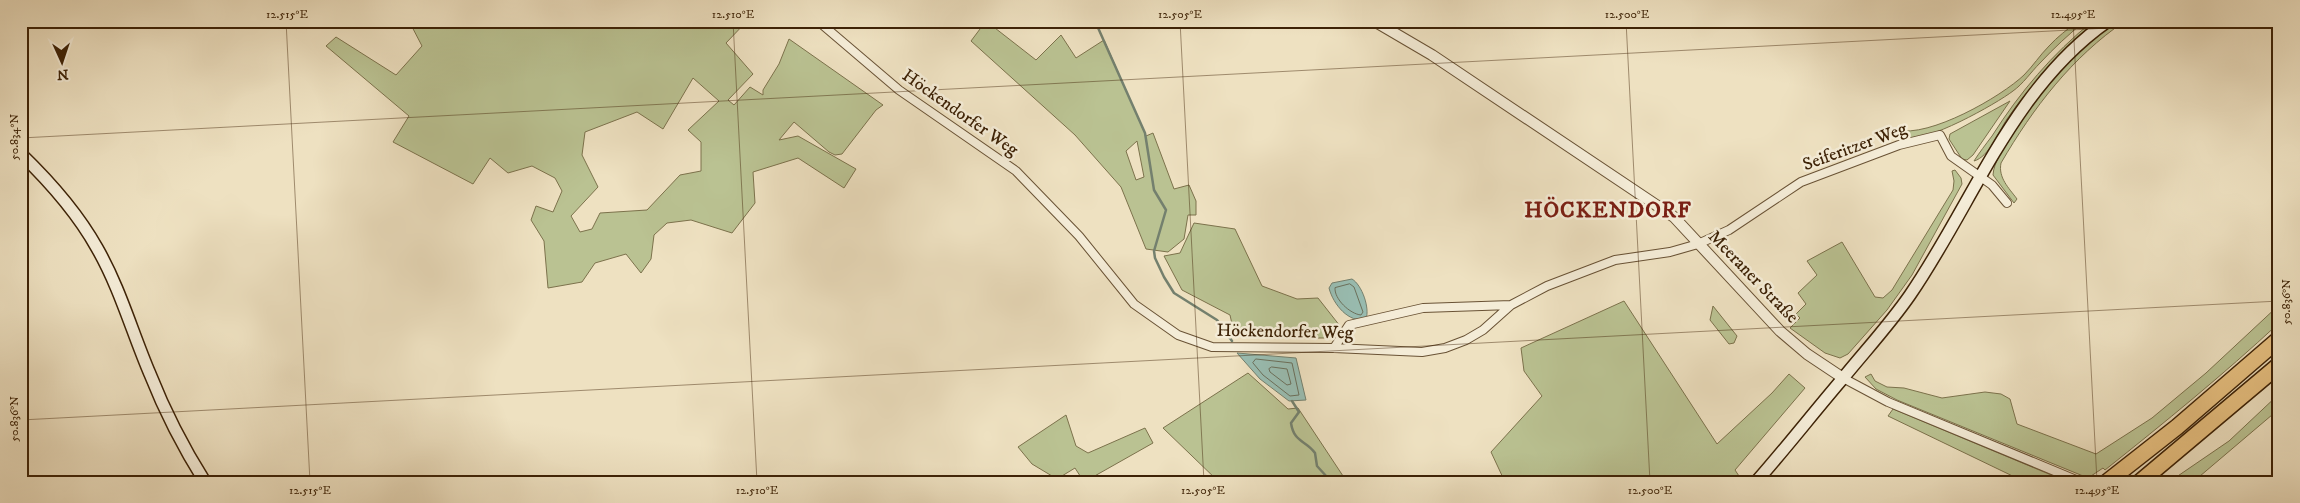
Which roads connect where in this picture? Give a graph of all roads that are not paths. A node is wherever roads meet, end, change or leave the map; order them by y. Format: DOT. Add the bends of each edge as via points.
graph roads {
  1 [pos="818,21"];
  2 [pos="1374,21"];
  3 [pos="2108,21"];
  4 [pos="21,154"];
  5 [pos="1980,177"];
  6 [pos="2007,203"];
  7 [pos="1698,244"];
  8 [pos="1511,305"];
  9 [pos="2279,339"];
  10 [pos="1334,348"];
  11 [pos="2279,365"];
  12 [pos="1843,378"];
  13 [pos="2111,478"];
  14 [pos="205,482"];
  15 [pos="1756,482"];
  16 [pos="2082,482"];
  17 [pos="2140,482"];
  1 -- 10 [label="street, Höckendorfer Weg" via="899,90 1016,172 1078,236 1134,304 1178,335 1212,347"];
  2 -- 7 [label="street, Meeraner Straße" via="1425,50 1674,217"];
  3 -- 5 [label="main road" via="2066,55 2035,90"];
  4 -- 14 [label="main road" via="70,208 97,248 121,297 172,425"];
  5 -- 6 [label="street, Seiferitzer Weg" via="1992,185"];
  5 -- 7 [label="street, Seiferitzer Weg" via="1951,156 1940,135 1899,145 1801,182 1729,230"];
  5 -- 12 [label="main road" via="1910,295"];
  7 -- 8 [label="street, Höckendorfer Weg" via="1670,252 1615,260 1547,286"];
  7 -- 12 [label="street, Meeraner Straße" via="1780,330 1807,354"];
  8 -- 10 [label="street, Höckendorfer Weg" via="1484,330 1445,348 1422,352"];
  8 -- 10 [label="street" via="1423,308 1349,325"];
  9 -- 13 [label="highway" via="2177,428"];
  11 -- 17 [label="highway"];
  12 -- 15 [label="main road"];
  12 -- 16 [label="street, Meeraner Straße" via="1888,402"];
}
